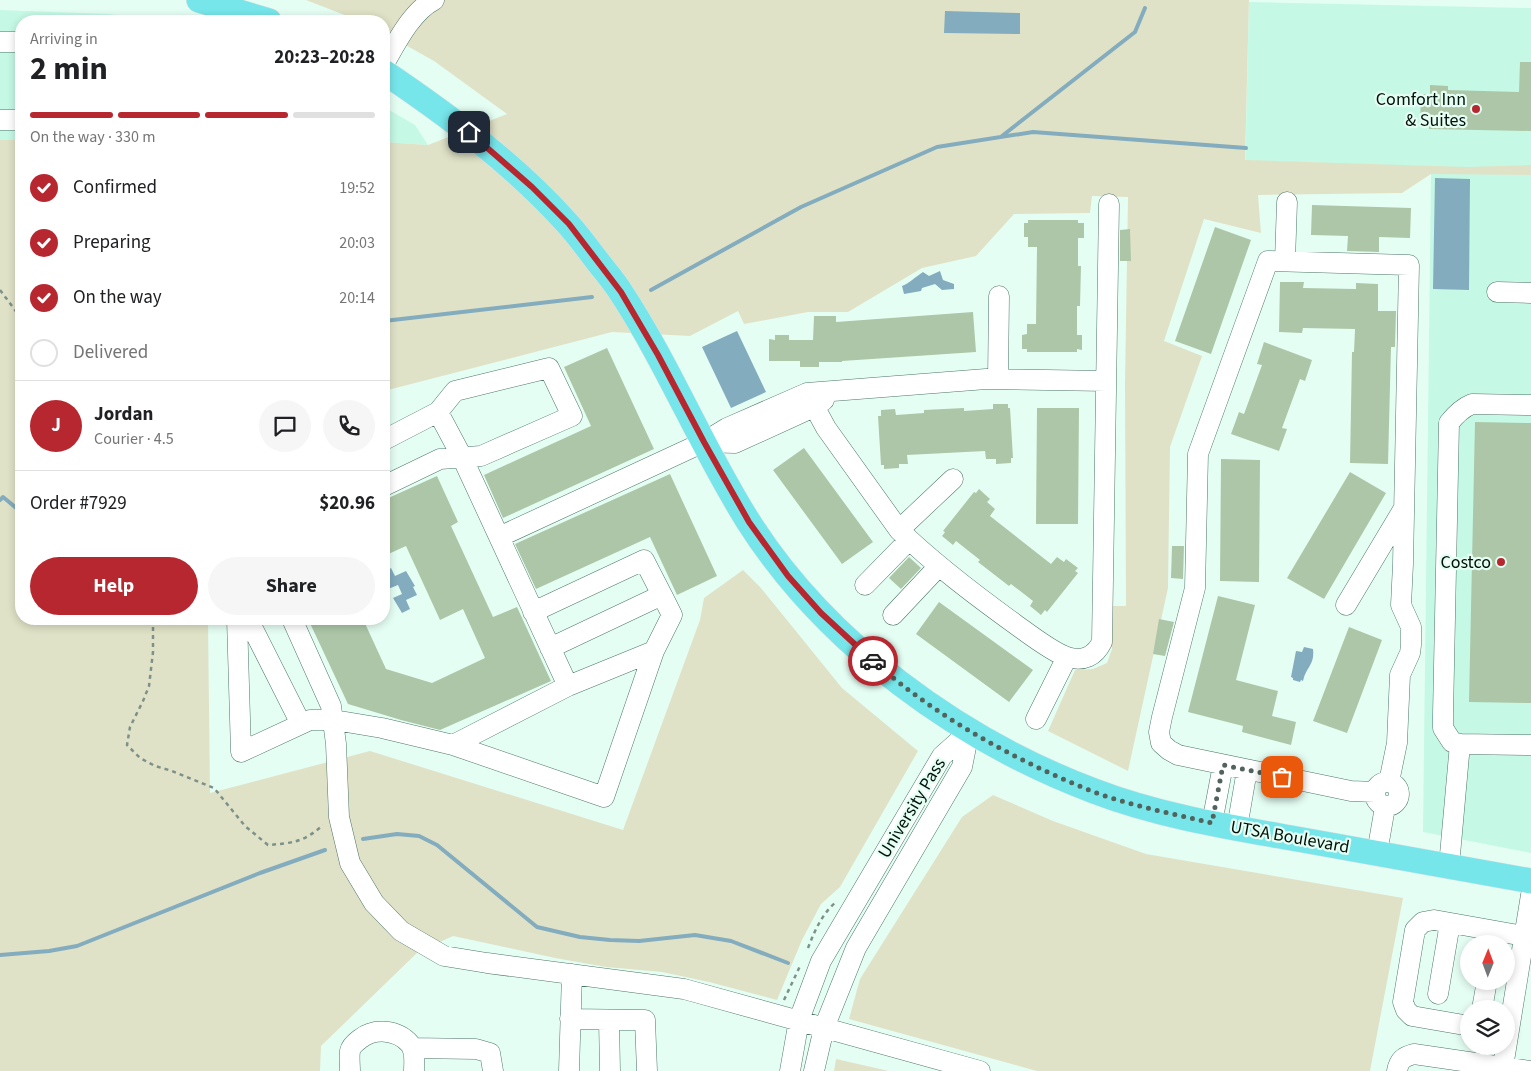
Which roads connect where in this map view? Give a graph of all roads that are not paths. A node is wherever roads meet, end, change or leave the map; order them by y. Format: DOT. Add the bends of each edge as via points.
graph roads {
  1 [pos="199,0"];
  2 [pos="434,0"];
  3 [pos="249,15"];
  4 [pos="0,42"];
  5 [pos="15,42"];
  6 [pos="390,67"];
  7 [pos="390,80"];
  8 [pos="0,120"];
  9 [pos="15,120"];
  10 [pos="1287,202"];
  11 [pos="1109,204"];
  12 [pos="1285,261"];
  13 [pos="1497,292"];
  14 [pos="1531,293"];
  15 [pos="999,296"];
  16 [pos="998,379"];
  17 [pos="1106,381"];
  18 [pos="810,400"];
  19 [pos="1531,405"];
  20 [pos="438,412"];
  21 [pos="390,437"];
  22 [pos="704,442"];
  23 [pos="462,457"];
  24 [pos="953,479"];
  25 [pos="390,483"];
  26 [pos="1404,507"];
  27 [pos="904,535"];
  28 [pos="498,537"];
  29 [pos="939,566"];
  30 [pos="865,585"];
  31 [pos="662,595"];
  32 [pos="1346,605"];
  33 [pos="534,612"];
  34 [pos="893,615"];
  35 [pos="238,625"];
  36 [pos="251,625"];
  37 [pos="295,625"];
  38 [pos="550,648"];
  39 [pos="654,651"];
  40 [pos="1067,657"];
  41 [pos="568,686"];
  42 [pos="1036,719"];
  43 [pos="334,720"];
  44 [pos="301,724"];
  45 [pos="969,732"];
  46 [pos="1460,744"];
  47 [pos="453,745"];
  48 [pos="1531,745"];
  49 [pos="1223,765"];
  50 [pos="1248,770"];
  51 [pos="1383,794"];
  52 [pos="1212,823"];
  53 [pos="1237,828"];
  54 [pos="1377,853"];
  55 [pos="1449,866"];
  56 [pos="1531,881"];
  57 [pos="1531,895"];
  58 [pos="1450,923"];
  59 [pos="1488,935"];
  60 [pos="1526,942"];
  61 [pos="572,974"];
  62 [pos="1438,994"];
  63 [pos="570,1019"];
  64 [pos="609,1020"];
  65 [pos="798,1020"];
  66 [pos="1460,1024"];
  67 [pos="824,1028"];
  68 [pos="412,1048"];
  69 [pos="1503,1067"];
  70 [pos="350,1071"];
  71 [pos="414,1071"];
  72 [pos="493,1071"];
  73 [pos="569,1071"];
  74 [pos="610,1071"];
  75 [pos="647,1071"];
  76 [pos="790,1071"];
  77 [pos="814,1071"];
  78 [pos="980,1071"];
  79 [pos="1397,1071"];
  80 [pos="1530,1071"];
  1 -- 3 [label="main road"];
  2 -- 6 [label="street" via="426,4 405,29"];
  4 -- 5 [label="street"];
  7 -- 22 [label="main road, UTSA Boulevard" via="469,132 569,224 621,292"];
  8 -- 9 [label="street"];
  10 -- 12 [label="street"];
  11 -- 17 [label="street"];
  12 -- 26 [label="street" via="1409,265"];
  12 -- 49 [label="street" via="1268,261 1198,454 1195,588 1159,732 1161,743 1178,755"];
  13 -- 14 [label="street"];
  15 -- 16 [label="street"];
  16 -- 17 [label="street"];
  16 -- 18 [label="street" via="840,389"];
  17 -- 40 [label="street" via="1102,642 1097,652 1090,656"];
  18 -- 22 [label="street" via="727,428"];
  18 -- 27 [label="street" via="826,428"];
  19 -- 46 [label="street" via="1472,404 1454,415 1450,423 1443,728 1452,742"];
  20 -- 21 [label="street"];
  20 -- 23 [label="street"];
  20 -- 23 [label="street" via="455,392 550,368 572,416 481,456"];
  22 -- 28 [label="street"];
  22 -- 45 [label="main road, UTSA Boulevard" via="749,522 788,576 821,613 900,684"];
  23 -- 25 [label="street" via="440,459"];
  23 -- 28 [label="street"];
  24 -- 27 [label="street"];
  26 -- 32 [label="street"];
  26 -- 51 [label="street" via="1401,605 1411,627 1411,645 1400,675 1396,743"];
  27 -- 29 [label="street"];
  27 -- 30 [label="street"];
  28 -- 33 [label="street"];
  29 -- 34 [label="street"];
  29 -- 40 [label="street" via="1028,633"];
  31 -- 33 [label="street" via="644,560"];
  31 -- 38 [label="street"];
  31 -- 39 [label="street" via="672,615"];
  33 -- 38 [label="street"];
  35 -- 44 [label="street" via="241,752"];
  36 -- 44 [label="street"];
  37 -- 43 [label="street" via="331,706"];
  38 -- 41 [label="street"];
  39 -- 41 [label="street"];
  39 -- 47 [label="street" via="604,797"];
  40 -- 42 [label="street"];
  41 -- 47 [label="street"];
  43 -- 44 [label="street" via="310,720"];
  43 -- 47 [label="street"];
  43 -- 61 [label="street" via="339,817 350,863 374,903 402,931 444,956"];
  45 -- 52 [label="main road, UTSA Boulevard" via="1096,792"];
  45 -- 65 [label="street, University Pass" via="942,756 821,961"];
  45 -- 67 [label="street, University Pass" via="962,768 856,948"];
  46 -- 48 [label="street"];
  46 -- 55 [label="street"];
  49 -- 50 [label="street"];
  49 -- 52 [label="street"];
  50 -- 51 [label="street"];
  50 -- 53 [label="street"];
  51 -- 54 [label="street"];
  52 -- 53 [label="main road, UTSA Boulevard"];
  53 -- 54 [label="main road, UTSA Boulevard"];
  54 -- 55 [label="main road, UTSA Boulevard"];
  55 -- 56 [label="main road, UTSA Boulevard"];
  57 -- 60 [label="street"];
  58 -- 59 [label="street"];
  58 -- 62 [label="street"];
  58 -- 66 [label="street" via="1423,922 1415,930 1403,1002 1412,1016"];
  60 -- 69 [label="street"];
  61 -- 63 [label="street"];
  61 -- 65 [label="street" via="684,989"];
  63 -- 64 [label="street"];
  63 -- 73 [label="street"];
  64 -- 74 [label="street"];
  64 -- 75 [label="street" via="645,1020"];
  65 -- 67 [label="street"];
  65 -- 76 [label="street, University Pass"];
  67 -- 77 [label="street, University Pass"];
  67 -- 78 [label="street"];
  68 -- 70 [label="street" via="400,1037 376,1030 364,1036 350,1050"];
  68 -- 71 [label="street"];
  68 -- 72 [label="street" via="485,1051 490,1053"];
  69 -- 79 [label="street" via="1414,1054 1404,1057 1398,1063"];
  69 -- 80 [label="street"];
}
